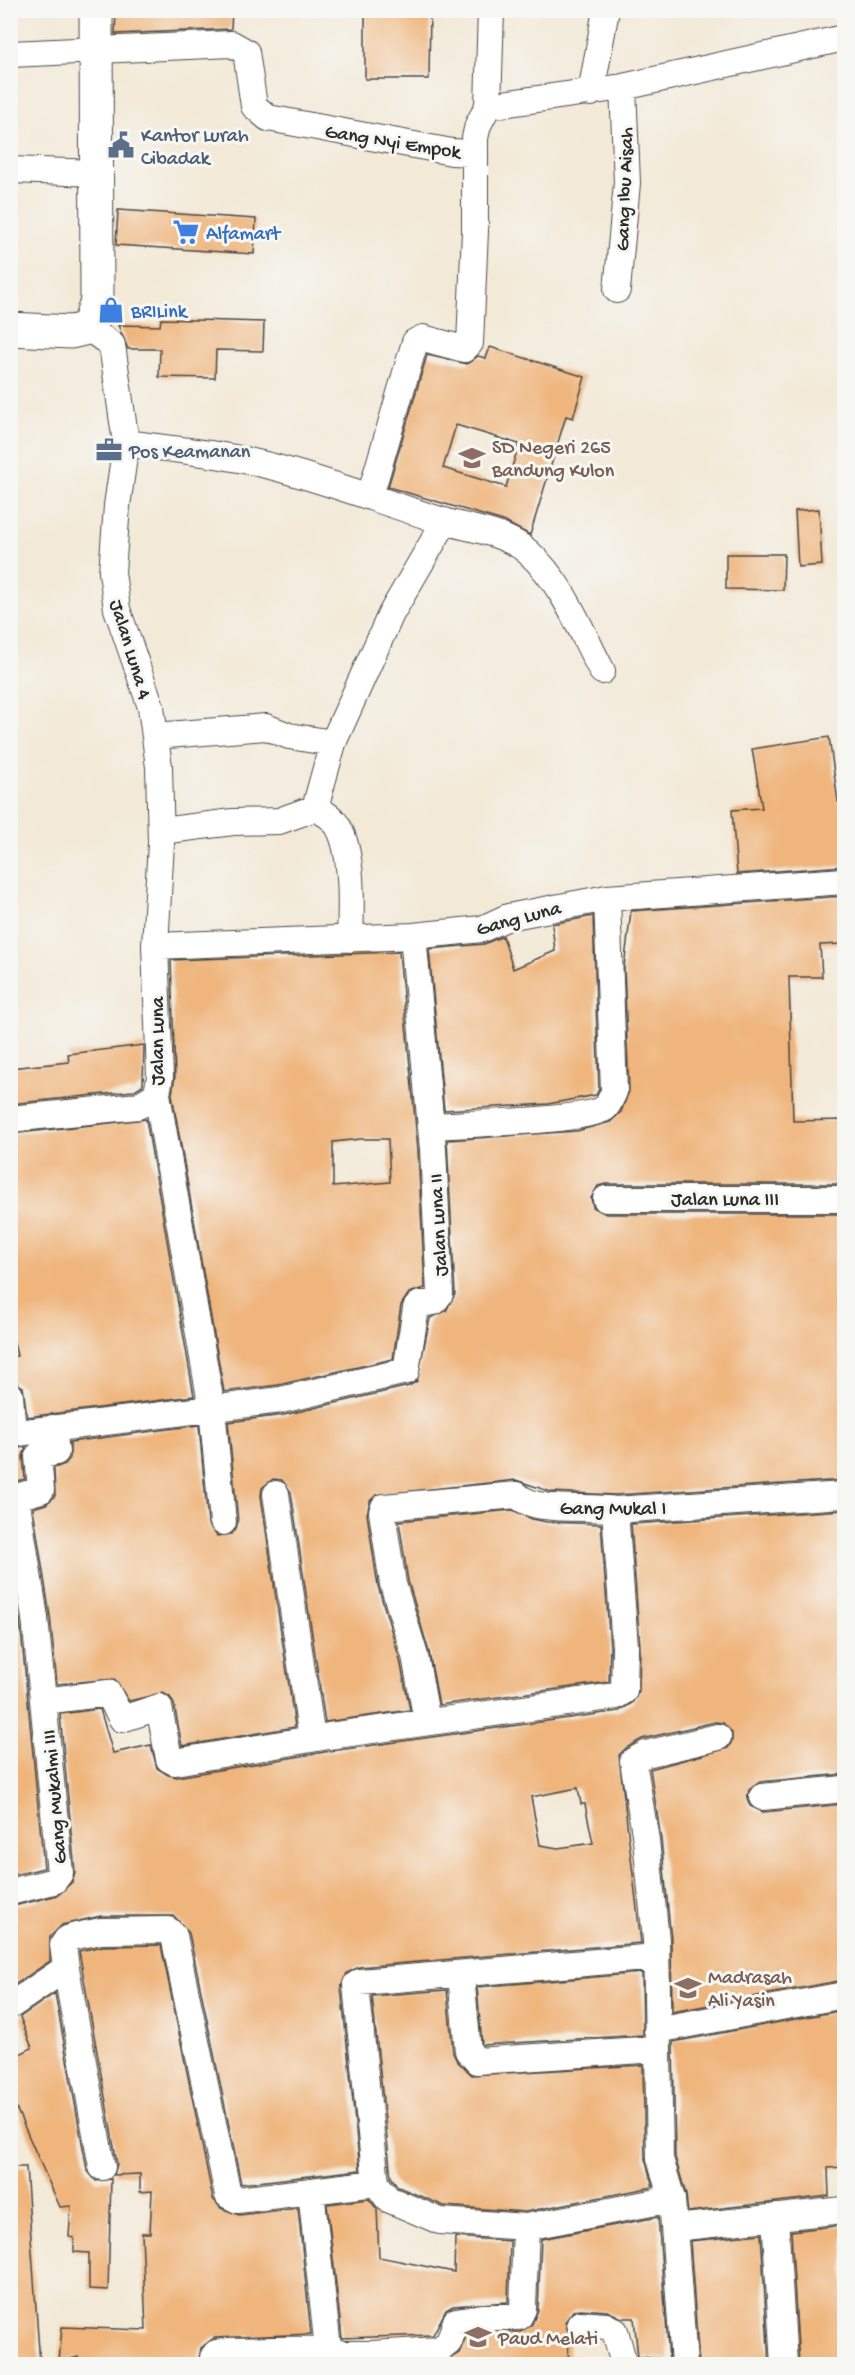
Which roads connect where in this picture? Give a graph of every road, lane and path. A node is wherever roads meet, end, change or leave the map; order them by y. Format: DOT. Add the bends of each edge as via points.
graph roads {
  1 [pos="96,10"];
  2 [pos="491,10"];
  3 [pos="606,10"];
  4 [pos="844,38"];
  5 [pos="97,50"];
  6 [pos="10,54"];
  7 [pos="623,87"];
  8 [pos="591,93"];
  9 [pos="488,106"];
  10 [pos="475,153"];
  11 [pos="10,170"];
  12 [pos="97,173"];
  13 [pos="616,290"];
  14 [pos="88,328"];
  15 [pos="10,329"];
  16 [pos="126,443"];
  17 [pos="369,496"];
  18 [pos="445,521"];
  19 [pos="602,671"];
  20 [pos="154,736"];
  21 [pos="333,743"];
  22 [pos="315,808"];
  23 [pos="161,831"];
  24 [pos="844,881"];
  25 [pos="607,898"];
  26 [pos="413,936"];
  27 [pos="350,939"];
  28 [pos="155,946"];
  29 [pos="157,1094"];
  30 [pos="10,1119"];
  31 [pos="431,1126"];
  32 [pos="606,1199"];
  33 [pos="844,1199"];
  34 [pos="10,1395"];
  35 [pos="212,1409"];
  36 [pos="53,1428"];
  37 [pos="12,1434"];
  38 [pos="276,1494"];
  39 [pos="844,1495"];
  40 [pos="615,1510"];
  41 [pos="223,1522"];
  42 [pos="44,1701"];
  43 [pos="427,1721"];
  44 [pos="718,1737"];
  45 [pos="312,1739"];
  46 [pos="844,1789"];
  47 [pos="762,1797"];
  48 [pos="10,1892"];
  49 [pos="656,1957"];
  50 [pos="66,1968"];
  51 [pos="461,1975"];
  52 [pos="844,1995"];
  53 [pos="10,2006"];
  54 [pos="657,2040"];
  55 [pos="102,2167"];
  56 [pos="376,2183"];
  57 [pos="311,2191"];
  58 [pos="672,2199"];
  59 [pos="844,2210"];
  60 [pos="775,2217"];
  61 [pos="526,2227"];
  62 [pos="675,2228"];
  63 [pos="580,2324"];
  64 [pos="338,2356"];
  65 [pos="372,2359"];
  66 [pos="213,2364"];
  67 [pos="624,2364"];
  68 [pos="684,2364"];
  69 [pos="784,2364"];
  1 -- 5 [label="main road"];
  2 -- 9 [label="street, Gang Nyi Empok"];
  3 -- 8 [label="street"];
  4 -- 7 [label="street"];
  5 -- 6 [label="street"];
  5 -- 10 [label="street, Gang Nyi Empok" via="232,44 246,52 254,106 268,118"];
  5 -- 12 [label="main road"];
  7 -- 8 [label="street"];
  7 -- 13 [label="street, Gang Ibu Aisah" via="627,183"];
  8 -- 9 [label="street"];
  9 -- 10 [label="street, Gang Nyi Empok" via="478,125"];
  10 -- 17 [label="street" via="470,343 464,349 423,338 416,342"];
  11 -- 12 [label="street"];
  12 -- 14 [label="main road" via="97,301"];
  14 -- 15 [label="main road" via="71,332"];
  14 -- 16 [label="street, Jalan Luna 4" via="112,345"];
  16 -- 17 [label="street" via="268,465"];
  16 -- 20 [label="street, Jalan Luna 4" via="112,572 117,609 150,707"];
  17 -- 18 [label="street"];
  18 -- 19 [label="street" via="480,529 532,556 556,585"];
  18 -- 21 [label="street" via="391,614"];
  20 -- 21 [label="street" via="266,727 289,736"];
  20 -- 23 [label="street, Jalan Luna 4"];
  21 -- 22 [label="street"];
  22 -- 23 [label="street" via="279,821"];
  22 -- 27 [label="street" via="333,819 348,858 352,892"];
  23 -- 28 [label="street, Jalan Luna 4"];
  24 -- 25 [label="street, Gang Luna"];
  25 -- 26 [label="street, Gang Luna" via="508,917 482,929"];
  25 -- 31 [label="street" via="614,1092 607,1107 593,1113"];
  26 -- 27 [label="street, Gang Luna"];
  26 -- 31 [label="street, Jalan Luna II"];
  27 -- 28 [label="street, Gang Luna"];
  28 -- 29 [label="street, Jalan Luna" via="160,1077"];
  29 -- 30 [label="street, Jalan Luna" via="138,1106"];
  29 -- 35 [label="street"];
  31 -- 35 [label="street, Jalan Luna II" via="440,1293 434,1302 416,1308 406,1371 281,1401"];
  32 -- 33 [label="street, Jalan Luna III"];
  34 -- 37 [label="street"];
  35 -- 36 [label="street"];
  35 -- 41 [label="street"];
  36 -- 37 [label="street"];
  36 -- 42 [label="street, Gang Mukalmi III" via="56,1452 38,1456 41,1490 16,1497"];
  38 -- 45 [label="street"];
  39 -- 40 [label="street, Gang Mukal I"];
  40 -- 43 [label="street" via="625,1647 623,1693"];
  40 -- 43 [label="street, Gang Mukal I" via="544,1506 518,1496 384,1507 393,1584 415,1656"];
  42 -- 45 [label="street" via="108,1693 122,1719 159,1707 171,1762"];
  42 -- 48 [label="street, Gang Mukalmi III" via="60,1873 54,1881"];
  43 -- 45 [label="street"];
  44 -- 49 [label="street" via="646,1754 633,1761 646,1840"];
  46 -- 47 [label="street"];
  49 -- 51 [label="street"];
  49 -- 54 [label="street"];
  50 -- 53 [label="street"];
  50 -- 55 [label="street"];
  50 -- 57 [label="street" via="63,1945 67,1939 101,1931 168,1930 177,1946 228,2195 238,2200"];
  51 -- 54 [label="street" via="468,2051 477,2061"];
  51 -- 56 [label="street" via="356,1985"];
  52 -- 54 [label="street"];
  54 -- 58 [label="street" via="660,2159"];
  56 -- 57 [label="street"];
  56 -- 61 [label="street" via="388,2199 440,2221"];
  57 -- 64 [label="street"];
  58 -- 61 [label="street"];
  58 -- 62 [label="street"];
  59 -- 60 [label="street"];
  60 -- 62 [label="street"];
  60 -- 69 [label="street"];
  61 -- 65 [label="street" via="523,2308 519,2318 456,2321 449,2342 439,2350"];
  62 -- 68 [label="street"];
  63 -- 67 [label="street" via="606,2326 615,2331"];
  64 -- 65 [label="street"];
  64 -- 66 [label="street" via="228,2351 216,2353"];
}
